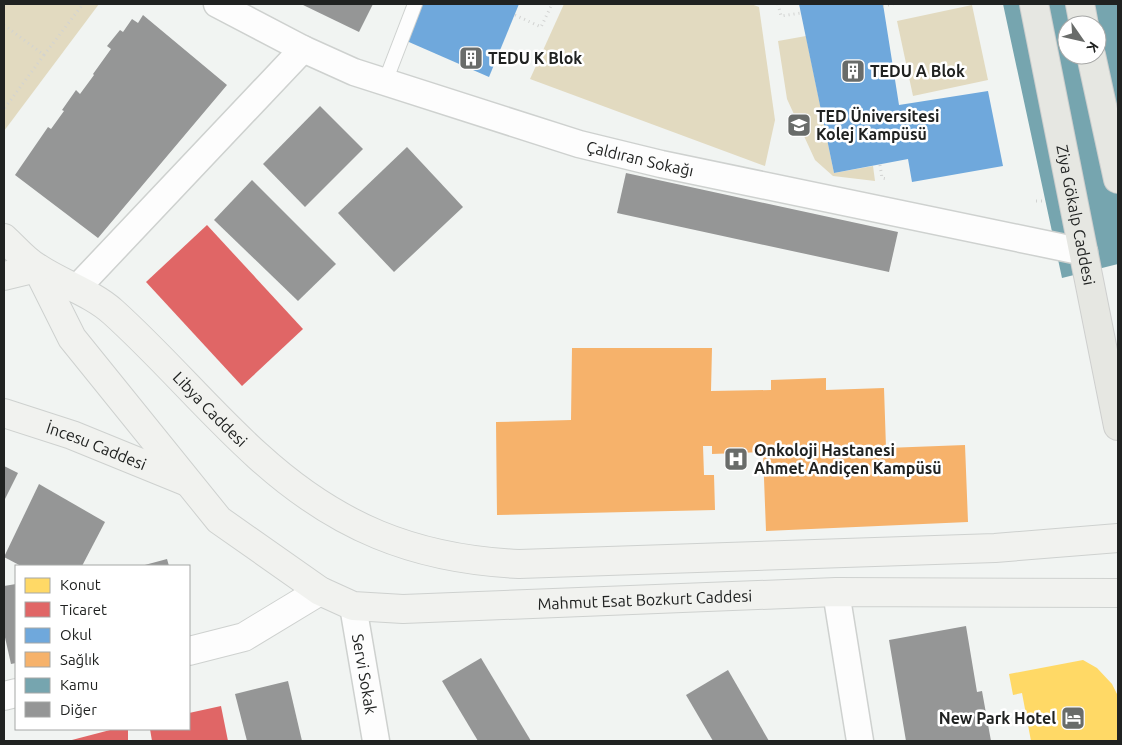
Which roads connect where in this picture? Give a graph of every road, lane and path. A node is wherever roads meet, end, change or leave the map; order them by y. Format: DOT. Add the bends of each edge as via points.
graph roads {
  1 [pos="83,4"];
  2 [pos="415,4"];
  3 [pos="552,4"];
  4 [pos="778,4"];
  5 [pos="893,4"];
  6 [pos="1034,4"];
  7 [pos="220,5"];
  8 [pos="883,6"];
  9 [pos="801,13"];
  10 [pos="515,15"];
  11 [pos="4,25"];
  12 [pos="303,49"];
  13 [pos="44,55"];
  14 [pos="1093,65"];
  15 [pos="385,82"];
  16 [pos="4,109"];
  17 [pos="1118,179"];
  18 [pos="4,238"];
  19 [pos="1084,252"];
  20 [pos="37,268"];
  21 [pos="4,276"];
  22 [pos="76,289"];
  23 [pos="4,413"];
  24 [pos="1118,426"];
  25 [pos="188,482"];
  26 [pos="1118,538"];
  27 [pos="320,591"];
  28 [pos="836,592"];
  29 [pos="1118,593"];
  30 [pos="353,606"];
  31 [pos="190,650"];
  32 [pos="376,741"];
  33 [pos="860,741"];
  1 -- 13 [label="path"];
  2 -- 15 [label="lane"];
  3 -- 10 [label="path" via="541,27"];
  4 -- 9 [label="path" via="781,16"];
  5 -- 8 [label="path"];
  6 -- 19 [label="main road, Ziya Gökalp Caddesi"];
  7 -- 12 [label="street, Çaldıran Sokağı"];
  11 -- 13 [label="path"];
  12 -- 15 [label="street, Çaldıran Sokağı"];
  12 -- 22 [label="street"];
  13 -- 16 [label="path"];
  14 -- 17 [label="main road"];
  15 -- 19 [label="street, Çaldıran Sokağı" via="579,144 643,160"];
  18 -- 20 [label="main road, Libya Caddesi"];
  19 -- 24 [label="main road, Ziya Gökalp Caddesi"];
  20 -- 21 [label="main road"];
  20 -- 22 [label="main road, Libya Caddesi"];
  20 -- 25 [label="main road, Libya Caddesi" via="72,338"];
  22 -- 26 [label="main road, Libya Caddesi" via="112,311 259,457 333,513 392,541 455,559 518,564 995,548"];
  23 -- 25 [label="main road, İncesu Caddesi" via="72,435"];
  25 -- 27 [label="main road, Libya Caddesi" via="218,520"];
  27 -- 30 [label="main road, Mahmut Esat Bozkurt Caddesi"];
  27 -- 31 [label="street" via="244,637"];
  28 -- 29 [label="main road, Mahmut Esat Bozkurt Caddesi"];
  28 -- 30 [label="main road, Mahmut Esat Bozkurt Caddesi" via="402,609"];
  28 -- 33 [label="street"];
  30 -- 32 [label="street, Servi Sokak"];
}
